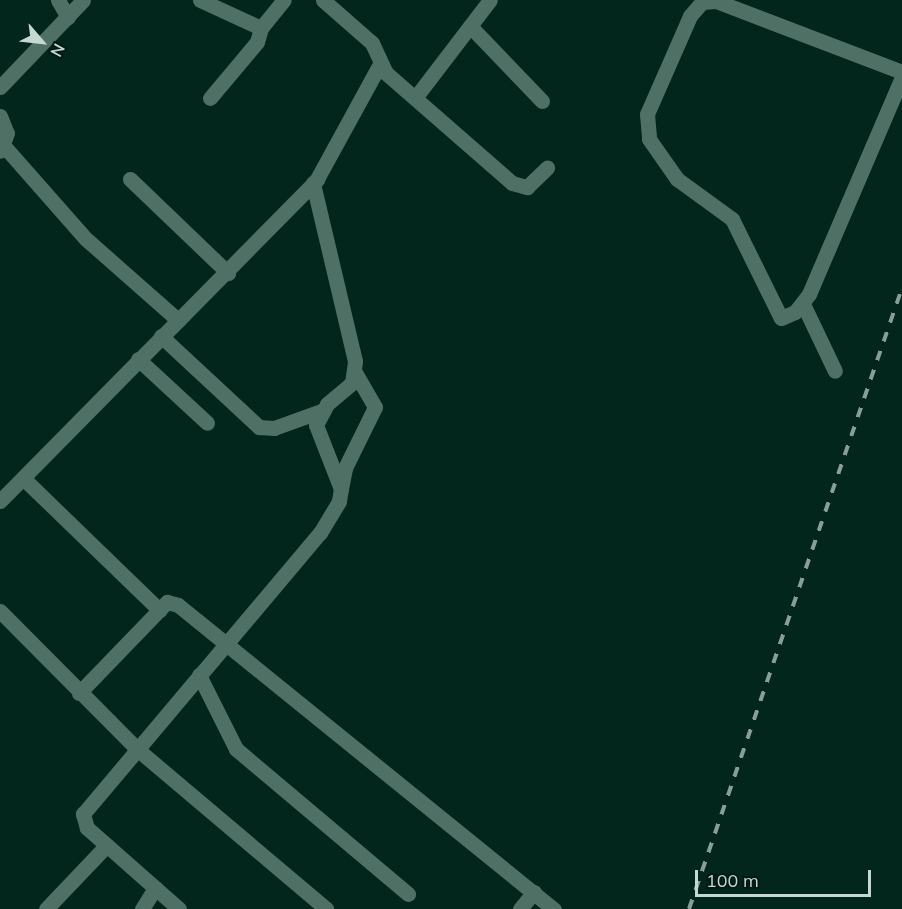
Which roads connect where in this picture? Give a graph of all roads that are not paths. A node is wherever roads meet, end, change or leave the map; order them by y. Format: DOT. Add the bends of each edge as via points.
graph roads {
  1 [pos="58,0"];
  2 [pos="82,0"];
  3 [pos="200,0"];
  4 [pos="284,0"];
  5 [pos="490,0"];
  6 [pos="331,2"];
  7 [pos="68,17"];
  8 [pos="470,26"];
  9 [pos="261,28"];
  10 [pos="380,64"];
  11 [pos="902,72"];
  12 [pos="902,77"];
  13 [pos="0,87"];
  14 [pos="210,98"];
  15 [pos="415,98"];
  16 [pos="542,101"];
  17 [pos="0,116"];
  18 [pos="2,148"];
  19 [pos="547,168"];
  20 [pos="130,179"];
  21 [pos="313,183"];
  22 [pos="228,273"];
  23 [pos="803,304"];
  24 [pos="178,320"];
  25 [pos="161,336"];
  26 [pos="138,358"];
  27 [pos="835,371"];
  28 [pos="356,373"];
  29 [pos="321,411"];
  30 [pos="207,423"];
  31 [pos="23,478"];
  32 [pos="341,489"];
  33 [pos="0,501"];
  34 [pos="159,610"];
  35 [pos="0,611"];
  36 [pos="226,643"];
  37 [pos="199,675"];
  38 [pos="80,693"];
  39 [pos="137,749"];
  40 [pos="107,845"];
  41 [pos="155,888"];
  42 [pos="534,892"];
  43 [pos="408,894"];
  44 [pos="46,909"];
  45 [pos="142,909"];
  46 [pos="179,909"];
  47 [pos="326,909"];
  48 [pos="520,909"];
  49 [pos="554,909"];
  1 -- 7 [label="street"];
  2 -- 7 [label="street"];
  3 -- 9 [label="street"];
  4 -- 9 [label="street"];
  5 -- 8 [label="street"];
  6 -- 10 [label="street" via="372,43"];
  7 -- 13 [label="street"];
  8 -- 15 [label="street"];
  8 -- 16 [label="street"];
  9 -- 14 [label="street" via="258,42"];
  10 -- 15 [label="street"];
  10 -- 21 [label="street"];
  11 -- 23 [label="street" via="709,0 690,16 647,114 649,139 664,164 732,219 775,314 786,318"];
  12 -- 23 [label="street"];
  15 -- 19 [label="street" via="512,183 527,187"];
  17 -- 18 [label="street" via="8,133"];
  18 -- 24 [label="street" via="86,238"];
  20 -- 22 [label="street"];
  21 -- 22 [label="street"];
  21 -- 28 [label="street"];
  22 -- 24 [label="street"];
  23 -- 27 [label="street"];
  24 -- 25 [label="street"];
  25 -- 26 [label="street"];
  25 -- 29 [label="street" via="259,427 274,428"];
  26 -- 30 [label="street"];
  26 -- 31 [label="street"];
  28 -- 29 [label="street"];
  28 -- 32 [label="street" via="375,407 345,468"];
  29 -- 32 [label="street" via="318,435"];
  31 -- 33 [label="street"];
  31 -- 34 [label="street"];
  32 -- 36 [label="street" via="320,533"];
  34 -- 36 [label="street" via="167,602 178,604"];
  34 -- 38 [label="street"];
  35 -- 38 [label="street"];
  36 -- 37 [label="street"];
  36 -- 42 [label="street"];
  37 -- 39 [label="street"];
  37 -- 43 [label="street" via="236,749"];
  38 -- 39 [label="street"];
  39 -- 40 [label="street" via="83,814 87,828"];
  39 -- 47 [label="street"];
  40 -- 41 [label="street"];
  40 -- 44 [label="street"];
  41 -- 45 [label="street"];
  41 -- 46 [label="street"];
  42 -- 48 [label="street"];
  42 -- 49 [label="street"];
}
